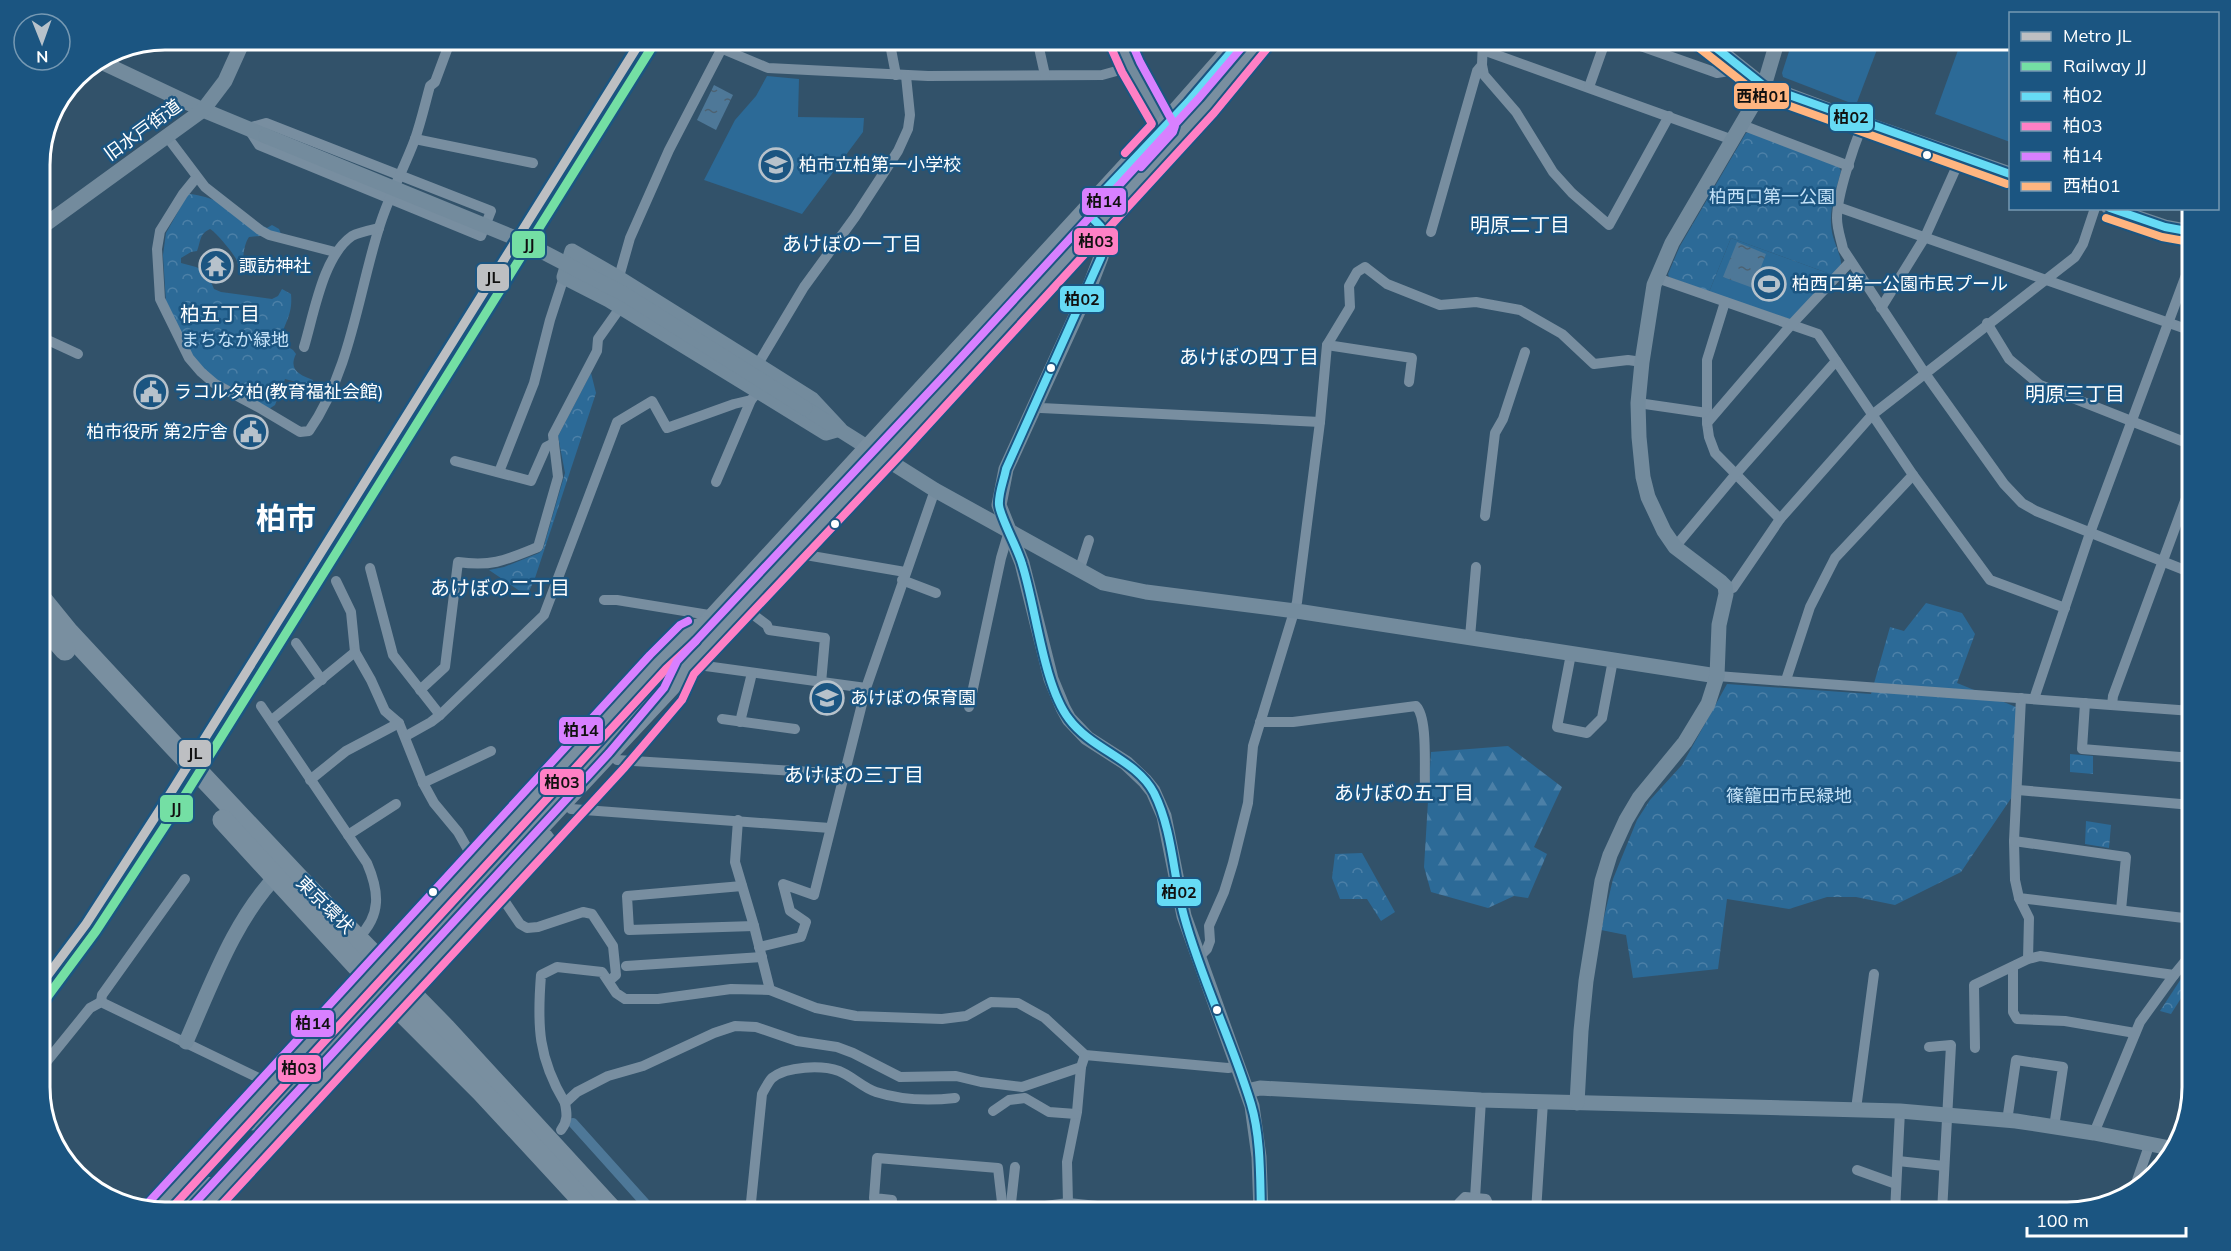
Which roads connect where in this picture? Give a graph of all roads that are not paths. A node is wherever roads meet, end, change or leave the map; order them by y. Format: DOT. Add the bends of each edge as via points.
graph roads {
  1 [pos="239,50"];
  2 [pos="447,50"];
  3 [pos="721,50"];
  4 [pos="727,50"];
  5 [pos="893,50"];
  6 [pos="1039,50"];
  7 [pos="1124,50"];
  8 [pos="1234,50"];
  9 [pos="1254,50"];
  10 [pos="1483,50"];
  11 [pos="1498,50"];
  12 [pos="1602,50"];
  13 [pos="1652,50"];
  14 [pos="1719,50"];
  15 [pos="1775,50"];
  16 [pos="1735,63"];
  17 [pos="108,64"];
  18 [pos="1482,65"];
  19 [pos="1131,67"];
  20 [pos="1045,75"];
  21 [pos="901,76"];
  22 [pos="1764,86"];
  23 [pos="1589,87"];
  24 [pos="203,110"];
  25 [pos="1669,116"];
  26 [pos="1863,123"];
  27 [pos="1742,125"];
  28 [pos="248,128"];
  29 [pos="1170,133"];
  30 [pos="168,138"];
  31 [pos="415,139"];
  32 [pos="1733,140"];
  33 [pos="1961,157"];
  34 [pos="533,163"];
  35 [pos="1849,166"];
  36 [pos="2009,174"];
  37 [pos="399,175"];
  38 [pos="196,178"];
  39 [pos="389,198"];
  40 [pos="1838,207"];
  41 [pos="2094,210"];
  42 [pos="2115,210"];
  43 [pos="1091,217"];
  44 [pos="50,221"];
  45 [pos="379,228"];
  46 [pos="2181,230"];
  47 [pos="1431,232"];
  48 [pos="1925,237"];
  49 [pos="335,252"];
  50 [pos="1850,262"];
  51 [pos="564,277"];
  52 [pos="619,278"];
  53 [pos="1657,278"];
  54 [pos="2046,279"];
  55 [pos="2181,288"];
  56 [pos="1725,302"];
  57 [pos="615,304"];
  58 [pos="1881,308"];
  59 [pos="2168,322"];
  60 [pos="1988,323"];
  61 [pos="1791,325"];
  62 [pos="2181,327"];
  63 [pos="50,341"];
  64 [pos="1327,345"];
  65 [pos="304,347"];
  66 [pos="1525,352"];
  67 [pos="78,354"];
  68 [pos="1836,361"];
  69 [pos="1642,362"];
  70 [pos="758,364"];
  71 [pos="1924,372"];
  72 [pos="1409,382"];
  73 [pos="755,396"];
  74 [pos="1036,404"];
  75 [pos="1638,404"];
  76 [pos="1872,415"];
  77 [pos="1707,418"];
  78 [pos="1320,422"];
  79 [pos="2131,422"];
  80 [pos="840,429"];
  81 [pos="2181,441"];
  82 [pos="554,443"];
  83 [pos="877,452"];
  84 [pos="455,460"];
  85 [pos="499,472"];
  86 [pos="1735,475"];
  87 [pos="1913,475"];
  88 [pos="716,482"];
  89 [pos="935,490"];
  90 [pos="2181,512"];
  91 [pos="1485,516"];
  92 [pos="1780,519"];
  93 [pos="1009,531"];
  94 [pos="2090,533"];
  95 [pos="1089,540"];
  96 [pos="1675,547"];
  97 [pos="795,553"];
  98 [pos="2163,563"];
  99 [pos="1476,567"];
  100 [pos="370,568"];
  101 [pos="2181,569"];
  102 [pos="1079,571"];
  103 [pos="904,576"];
  104 [pos="336,582"];
  105 [pos="1726,590"];
  106 [pos="936,593"];
  107 [pos="604,600"];
  108 [pos="743,607"];
  109 [pos="2065,608"];
  110 [pos="50,610"];
  111 [pos="1294,611"];
  112 [pos="711,621"];
  113 [pos="50,631"];
  114 [pos="1470,637"];
  115 [pos="296,643"];
  116 [pos="356,652"];
  117 [pos="1571,654"];
  118 [pos="1613,660"];
  119 [pos="687,666"];
  120 [pos="752,673"];
  121 [pos="1717,676"];
  122 [pos="322,680"];
  123 [pos="1786,680"];
  124 [pos="821,682"];
  125 [pos="866,688"];
  126 [pos="420,690"];
  127 [pos="2021,698"];
  128 [pos="2034,699"];
  129 [pos="2085,703"];
  130 [pos="2112,705"];
  131 [pos="261,706"];
  132 [pos="969,707"];
  133 [pos="2182,710"];
  134 [pos="440,715"];
  135 [pos="273,719"];
  136 [pos="722,719"];
  137 [pos="740,722"];
  138 [pos="1260,722"];
  139 [pos="399,723"];
  140 [pos="795,729"];
  141 [pos="406,736"];
  142 [pos="168,751"];
  143 [pos="491,751"];
  144 [pos="2182,757"];
  145 [pos="617,760"];
  146 [pos="844,774"];
  147 [pos="310,780"];
  148 [pos="423,783"];
  149 [pos="1425,786"];
  150 [pos="2018,790"];
  151 [pos="396,804"];
  152 [pos="2182,804"];
  153 [pos="571,809"];
  154 [pos="738,820"];
  155 [pos="830,828"];
  156 [pos="348,835"];
  157 [pos="2014,841"];
  158 [pos="516,842"];
  159 [pos="475,862"];
  160 [pos="280,871"];
  161 [pos="185,879"];
  162 [pos="742,886"];
  163 [pos="496,890"];
  164 [pos="2019,898"];
  165 [pos="2121,910"];
  166 [pos="2182,918"];
  167 [pos="754,926"];
  168 [pos="358,938"];
  169 [pos="760,952"];
  170 [pos="1200,956"];
  171 [pos="2028,959"];
  172 [pos="2182,965"];
  173 [pos="626,966"];
  174 [pos="2013,968"];
  175 [pos="376,971"];
  176 [pos="1874,974"];
  177 [pos="2174,975"];
  178 [pos="609,981"];
  179 [pos="770,990"];
  180 [pos="399,995"];
  181 [pos="101,1002"];
  182 [pos="2135,1034"];
  183 [pos="186,1042"];
  184 [pos="1929,1047"];
  185 [pos="1975,1048"];
  186 [pos="1085,1055"];
  187 [pos="50,1057"];
  188 [pos="1239,1066"];
  189 [pos="1081,1067"];
  190 [pos="271,1084"];
  191 [pos="1247,1091"];
  192 [pos="955,1098"];
  193 [pos="1481,1100"];
  194 [pos="1543,1102"];
  195 [pos="565,1103"];
  196 [pos="1577,1103"];
  197 [pos="1856,1109"];
  198 [pos="993,1111"];
  199 [pos="1900,1111"];
  200 [pos="1076,1114"];
  201 [pos="1948,1116"];
  202 [pos="2007,1121"];
  203 [pos="258,1124"];
  204 [pos="2054,1127"];
  205 [pos="561,1130"];
  206 [pos="2094,1133"];
  207 [pos="2150,1143"];
  208 [pos="2164,1146"];
  209 [pos="1898,1161"];
  210 [pos="1944,1166"];
  211 [pos="1015,1167"];
  212 [pos="1857,1170"];
  213 [pos="2139,1176"];
  214 [pos="1896,1184"];
  215 [pos="1474,1198"];
  216 [pos="163,1202"];
  217 [pos="178,1202"];
  218 [pos="205,1202"];
  219 [pos="207,1202"];
  220 [pos="584,1202"];
  221 [pos="604,1202"];
  222 [pos="751,1202"];
  223 [pos="891,1202"];
  224 [pos="1004,1202"];
  225 [pos="1011,1202"];
  226 [pos="1068,1202"];
  227 [pos="1260,1202"];
  228 [pos="1460,1202"];
  229 [pos="1487,1202"];
  230 [pos="1537,1202"];
  231 [pos="1895,1202"];
  232 [pos="1942,1202"];
  1 -- 24 [label="street, 旧水戸街道" via="225,81"];
  2 -- 31 [label="street" via="430,86"];
  3 -- 52 [label="street" via="669,150 630,238"];
  4 -- 21 [label="street" via="768,68"];
  5 -- 21 [label="street"];
  6 -- 20 [label="street"];
  7 -- 19 [label="street"];
  8 -- 29 [label="highway"];
  9 -- 29 [label="highway" via="1232,78"];
  10 -- 18 [label="street"];
  11 -- 23 [label="street"];
  12 -- 23 [label="street"];
  13 -- 16 [label="street" via="1716,73 1729,71"];
  14 -- 16 [label="street"];
  15 -- 22 [label="street"];
  16 -- 22 [label="street"];
  17 -- 24 [label="street"];
  18 -- 25 [label="street" via="1484,75 1516,111 1553,172 1609,225"];
  18 -- 47 [label="street" via="1477,71"];
  19 -- 20 [label="street" via="1102,75"];
  19 -- 29 [label="street"];
  20 -- 21 [label="street"];
  21 -- 70 [label="street" via="910,115 898,151 804,287"];
  22 -- 26 [label="street"];
  22 -- 27 [label="street"];
  23 -- 25 [label="street"];
  24 -- 28 [label="street"];
  24 -- 30 [label="street, 旧水戸街道"];
  25 -- 32 [label="street"];
  26 -- 33 [label="street"];
  26 -- 35 [label="street"];
  27 -- 32 [label="street"];
  27 -- 35 [label="street"];
  28 -- 37 [label="street" via="266,123"];
  28 -- 39 [label="street" via="259,145"];
  28 -- 80 [label="street, bridge" via="460,213 540,250 624,294"];
  29 -- 43 [label="highway"];
  30 -- 38 [label="street"];
  30 -- 44 [label="street, 旧水戸街道"];
  31 -- 34 [label="street"];
  31 -- 37 [label="street"];
  32 -- 53 [label="street" via="1672,243"];
  33 -- 36 [label="street"];
  33 -- 48 [label="street"];
  35 -- 40 [label="street"];
  37 -- 39 [label="street"];
  37 -- 39 [label="street" via="491,211 481,236"];
  38 -- 45 [label="street" via="160,231 160,299 189,358 201,372 215,384 300,432 309,431 316,421 342,364"];
  38 -- 49 [label="street" via="269,235"];
  39 -- 45 [label="street"];
  40 -- 48 [label="street"];
  40 -- 50 [label="street" via="1838,228"];
  41 -- 54 [label="street" via="2075,256"];
  42 -- 46 [label="street"];
  43 -- 74 [label="street" via="1105,231 1101,257"];
  43 -- 83 [label="highway"];
  45 -- 49 [label="street" via="353,235"];
  48 -- 54 [label="street"];
  48 -- 58 [label="street"];
  49 -- 65 [label="street"];
  50 -- 58 [label="street"];
  50 -- 61 [label="street"];
  51 -- 52 [label="street" via="572,251"];
  51 -- 57 [label="street"];
  51 -- 85 [label="street" via="534,383"];
  52 -- 57 [label="street"];
  52 -- 70 [label="street"];
  53 -- 56 [label="street"];
  53 -- 69 [label="street"];
  54 -- 59 [label="street"];
  54 -- 60 [label="street"];
  55 -- 59 [label="street"];
  56 -- 61 [label="street"];
  56 -- 77 [label="street" via="1707,360"];
  57 -- 73 [label="street"];
  57 -- 82 [label="street" via="598,339 597,351 553,435"];
  58 -- 71 [label="street"];
  59 -- 62 [label="street"];
  59 -- 79 [label="street"];
  60 -- 71 [label="street"];
  60 -- 79 [label="street" via="2009,359 2040,385"];
  61 -- 68 [label="street" via="1818,334"];
  61 -- 77 [label="street"];
  63 -- 67 [label="street"];
  64 -- 69 [label="street" via="1350,307 1348,286 1365,267 1387,284 1440,305 1476,302 1520,310 1562,334 1594,364"];
  64 -- 72 [label="street" via="1412,358"];
  64 -- 78 [label="street"];
  66 -- 91 [label="street" via="1495,433"];
  68 -- 76 [label="street"];
  68 -- 86 [label="street"];
  69 -- 75 [label="street"];
  70 -- 80 [label="street" via="812,399"];
  71 -- 76 [label="street"];
  71 -- 94 [label="street" via="2004,484 2022,503"];
  73 -- 80 [label="street" via="826,433"];
  73 -- 88 [label="street"];
  73 -- 134 [label="street" via="667,428 652,401 617,422 544,615"];
  74 -- 78 [label="street" via="1041,408"];
  74 -- 93 [label="street" via="1002,486 999,505"];
  75 -- 77 [label="street"];
  75 -- 96 [label="street" via="1643,477 1654,513"];
  76 -- 87 [label="street"];
  76 -- 92 [label="street"];
  77 -- 86 [label="street" via="1715,453"];
  78 -- 111 [label="street"];
  79 -- 81 [label="street"];
  79 -- 94 [label="street"];
  80 -- 83 [label="street"];
  82 -- 85 [label="street" via="546,447 531,481"];
  82 -- 126 [label="street" via="558,477 538,547 502,562 458,562 446,667"];
  83 -- 89 [label="street"];
  83 -- 97 [label="highway"];
  83 -- 112 [label="highway"];
  84 -- 85 [label="street"];
  86 -- 92 [label="street"];
  86 -- 96 [label="street"];
  87 -- 109 [label="street" via="1990,580"];
  87 -- 123 [label="street" via="1835,558 1810,607"];
  89 -- 93 [label="street"];
  89 -- 103 [label="street"];
  90 -- 98 [label="street"];
  92 -- 105 [label="street" via="1733,588"];
  93 -- 102 [label="street"];
  93 -- 132 [label="street"];
  93 -- 170 [label="street" via="1022,563 1051,680 1063,708 1087,738 1134,770 1159,804 1184,916"];
  94 -- 98 [label="street"];
  94 -- 109 [label="street"];
  95 -- 102 [label="street"];
  96 -- 105 [label="street"];
  97 -- 103 [label="street"];
  97 -- 108 [label="highway"];
  98 -- 101 [label="street"];
  98 -- 130 [label="street" via="2112,696"];
  99 -- 114 [label="street"];
  100 -- 126 [label="street" via="393,655"];
  102 -- 111 [label="street" via="1103,583 1146,592"];
  103 -- 106 [label="street"];
  103 -- 125 [label="street"];
  104 -- 116 [label="street" via="351,612"];
  105 -- 121 [label="street" via="1719,625"];
  107 -- 112 [label="street"];
  108 -- 119 [label="highway"];
  108 -- 124 [label="street" via="769,630 825,638"];
  109 -- 128 [label="street"];
  110 -- 142 [label="highway, 東京環状"];
  111 -- 114 [label="street"];
  111 -- 138 [label="street"];
  112 -- 158 [label="highway"];
  112 -- 159 [label="highway" via="687,633 658,662"];
  113 -- 142 [label="highway, 東京環状"];
  114 -- 117 [label="street"];
  115 -- 122 [label="street"];
  116 -- 122 [label="street"];
  116 -- 139 [label="street" via="385,711"];
  117 -- 118 [label="street"];
  117 -- 118 [label="street" via="1557,727 1587,733 1602,718"];
  118 -- 121 [label="street"];
  119 -- 120 [label="street"];
  119 -- 145 [label="highway" via="673,694"];
  119 -- 158 [label="highway"];
  120 -- 124 [label="street"];
  120 -- 137 [label="street"];
  121 -- 123 [label="street"];
  121 -- 196 [label="street" via="1708,704 1674,757 1639,798 1610,855 1586,981"];
  122 -- 135 [label="street"];
  123 -- 127 [label="street"];
  124 -- 125 [label="street"];
  125 -- 146 [label="street"];
  126 -- 134 [label="street"];
  127 -- 128 [label="street"];
  127 -- 150 [label="street"];
  128 -- 129 [label="street"];
  129 -- 130 [label="street"];
  129 -- 144 [label="street" via="2082,749"];
  130 -- 133 [label="street"];
  131 -- 135 [label="street"];
  134 -- 141 [label="street"];
  135 -- 147 [label="street"];
  136 -- 137 [label="street"];
  137 -- 140 [label="street"];
  138 -- 149 [label="street" via="1293,722 1416,706 1423,724"];
  138 -- 170 [label="street" via="1253,746 1248,803 1233,863 1209,926 1208,949"];
  139 -- 141 [label="street"];
  139 -- 147 [label="street" via="346,752"];
  141 -- 148 [label="street"];
  142 -- 160 [label="highway, 東京環状"];
  143 -- 148 [label="street"];
  145 -- 146 [label="street"];
  145 -- 153 [label="highway"];
  146 -- 155 [label="street"];
  147 -- 156 [label="street"];
  148 -- 159 [label="street"];
  150 -- 152 [label="street"];
  150 -- 157 [label="street"];
  151 -- 156 [label="street"];
  153 -- 154 [label="street"];
  153 -- 163 [label="highway"];
  154 -- 155 [label="street"];
  154 -- 162 [label="street" via="735,862"];
  155 -- 169 [label="street" via="814,895 783,884 790,911 806,922 801,937"];
  156 -- 168 [label="street" via="367,863 376,895 371,924"];
  157 -- 164 [label="street"];
  157 -- 165 [label="street" via="2127,857"];
  158 -- 203 [label="highway"];
  159 -- 175 [label="highway"];
  160 -- 168 [label="highway, 東京環状"];
  160 -- 175 [label="highway, 東京環状"];
  160 -- 183 [label="street" via="251,907"];
  161 -- 181 [label="street" via="102,995"];
  162 -- 167 [label="street"];
  162 -- 167 [label="street" via="627,896 629,930"];
  163 -- 178 [label="street" via="527,928 583,912 592,914 614,946 616,975"];
  163 -- 180 [label="highway"];
  164 -- 165 [label="street"];
  164 -- 171 [label="street" via="2029,918"];
  165 -- 166 [label="street"];
  167 -- 169 [label="street"];
  168 -- 175 [label="highway, 東京環状"];
  169 -- 173 [label="street"];
  169 -- 179 [label="street"];
  170 -- 188 [label="street"];
  171 -- 174 [label="street"];
  171 -- 177 [label="street" via="2040,956"];
  172 -- 177 [label="street"];
  174 -- 182 [label="street" via="2013,1012 2017,1019 2065,1021"];
  174 -- 185 [label="street" via="1974,984"];
  175 -- 180 [label="highway, 東京環状"];
  175 -- 190 [label="highway"];
  176 -- 197 [label="street"];
  177 -- 182 [label="street"];
  178 -- 179 [label="street" via="625,999 658,999 731,989"];
  178 -- 195 [label="street" via="602,972 558,967 542,975 539,1035 556,1090"];
  179 -- 186 [label="street" via="816,1008 856,1016 942,1019 966,1016 991,1002 1018,1003 1045,1018"];
  180 -- 219 [label="highway"];
  180 -- 220 [label="highway, 東京環状"];
  180 -- 221 [label="highway, 東京環状"];
  181 -- 183 [label="street"];
  181 -- 187 [label="street" via="90,1008"];
  182 -- 206 [label="street"];
  183 -- 190 [label="street"];
  184 -- 201 [label="street" via="1951,1046"];
  186 -- 188 [label="street"];
  186 -- 189 [label="street"];
  188 -- 191 [label="street"];
  189 -- 195 [label="street" via="1022,1087 956,1076 900,1077 837,1047 797,1041 756,1027 735,1026 608,1077 577,1092"];
  189 -- 200 [label="street"];
  190 -- 216 [label="highway"];
  191 -- 193 [label="street"];
  191 -- 227 [label="street" via="1257,1132"];
  192 -- 222 [label="street" via="903,1098 873,1091 837,1070 795,1068 783,1072 771,1079 762,1094"];
  193 -- 194 [label="street"];
  193 -- 215 [label="street"];
  194 -- 196 [label="street"];
  194 -- 230 [label="street"];
  195 -- 205 [label="street" via="566,1123"];
  196 -- 197 [label="street"];
  197 -- 199 [label="street"];
  198 -- 200 [label="street" via="1009,1100 1025,1098 1049,1112"];
  199 -- 201 [label="street"];
  199 -- 209 [label="street"];
  200 -- 226 [label="street" via="1067,1162"];
  201 -- 202 [label="street"];
  201 -- 210 [label="street"];
  202 -- 204 [label="street"];
  202 -- 204 [label="street" via="2016,1060 2063,1067"];
  203 -- 217 [label="highway"];
  203 -- 218 [label="highway"];
  204 -- 206 [label="street"];
  206 -- 207 [label="street"];
  207 -- 208 [label="street"];
  207 -- 213 [label="street"];
  209 -- 210 [label="street"];
  209 -- 214 [label="street"];
  210 -- 232 [label="street"];
  211 -- 225 [label="street"];
  212 -- 214 [label="street"];
  214 -- 231 [label="street"];
  215 -- 228 [label="street" via="1464,1197"];
  215 -- 229 [label="street"];
  223 -- 224 [label="street" via="874,1198 877,1158 998,1168"];
}
